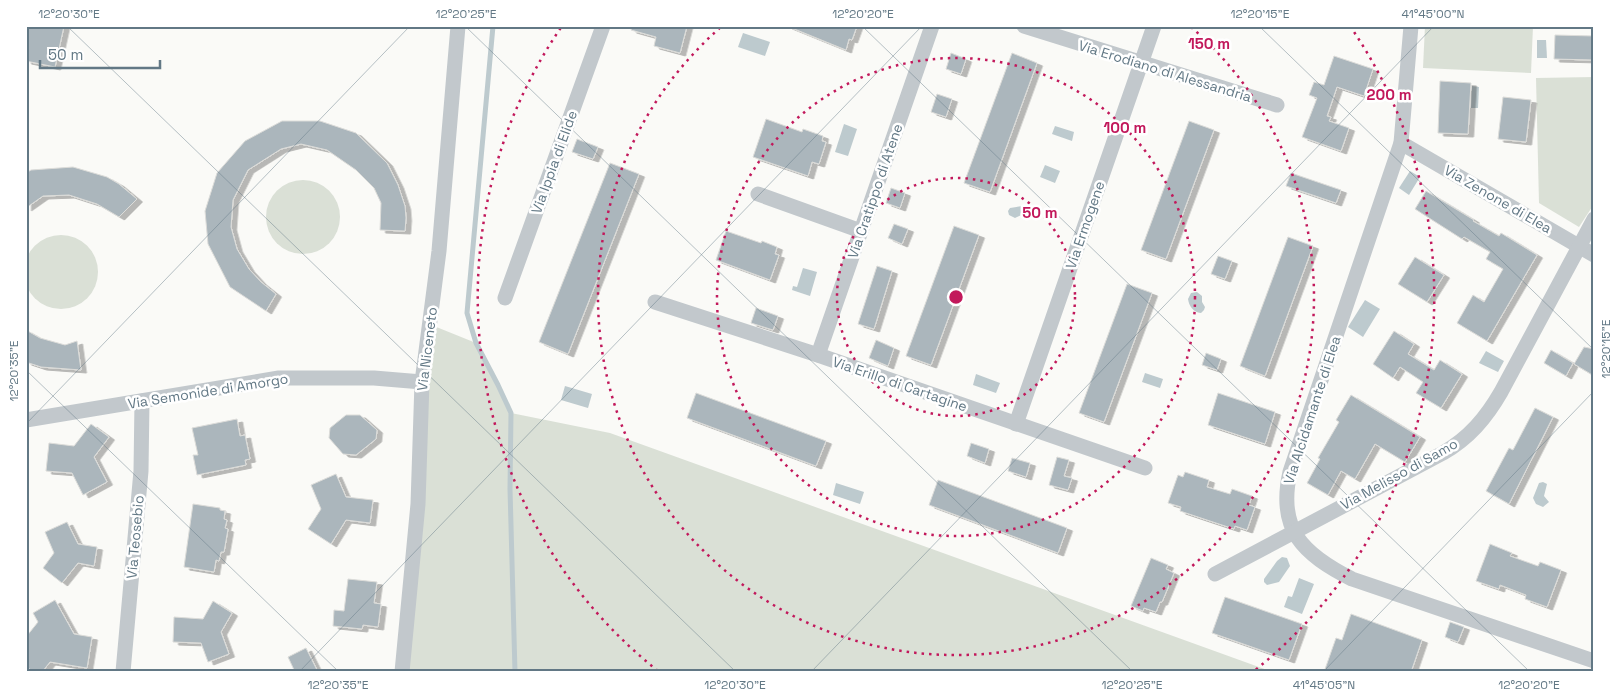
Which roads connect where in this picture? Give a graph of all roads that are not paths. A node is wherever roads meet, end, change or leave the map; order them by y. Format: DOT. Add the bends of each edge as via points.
graph roads {
  1 [pos="458,26"];
  2 [pos="603,26"];
  3 [pos="932,26"];
  4 [pos="1024,26"];
  5 [pos="1154,26"];
  6 [pos="1412,26"];
  7 [pos="1140,64"];
  8 [pos="1278,105"];
  9 [pos="1401,143"];
  10 [pos="758,194"];
  11 [pos="1594,219"];
  12 [pos="861,231"];
  13 [pos="1578,246"];
  14 [pos="1594,255"];
  15 [pos="505,298"];
  16 [pos="655,302"];
  17 [pos="818,356"];
  18 [pos="422,382"];
  19 [pos="142,401"];
  20 [pos="26,420"];
  21 [pos="1016,424"];
  22 [pos="1145,468"];
  23 [pos="1293,532"];
  24 [pos="1215,574"];
  25 [pos="1594,661"];
  26 [pos="123,672"];
  27 [pos="402,672"];
  1 -- 18 [label="street, Via Niceneto" via="439,250"];
  2 -- 15 [label="street, Via Ippia di Elide"];
  3 -- 12 [label="street, Via Cratippo di Atene"];
  4 -- 7 [label="street, Via Erodiano di Alessandria"];
  5 -- 7 [label="street, Via Ermogene"];
  6 -- 9 [label="street, Via Alcidamante di Elea"];
  7 -- 8 [label="street, Via Erodiano di Alessandria"];
  7 -- 21 [label="street, Via Ermogene"];
  9 -- 13 [label="street, Via Zenone di Elea"];
  9 -- 23 [label="street, Via Alcidamante di Elea" via="1290,472 1286,496"];
  10 -- 12 [label="street"];
  11 -- 13 [label="street, Via Melisso di Samo"];
  12 -- 17 [label="street, Via Cratippo di Atene"];
  13 -- 14 [label="street, Via Zenone di Elea"];
  13 -- 23 [label="street, Via Melisso di Samo" via="1502,392 1474,430 1443,453"];
  16 -- 17 [label="street, Via Erillo di Cartagine"];
  17 -- 21 [label="street, Via Erillo di Cartagine"];
  18 -- 19 [label="street, Via Semonide di Amorgo" via="374,378 279,378"];
  18 -- 27 [label="street, Via Niceneto" via="418,504"];
  19 -- 20 [label="street, Via Semonide di Amorgo"];
  19 -- 26 [label="street, Via Teosebio" via="141,471"];
  21 -- 22 [label="street, Via Erillo di Cartagine"];
  23 -- 24 [label="street, Via Melisso di Samo"];
  23 -- 25 [label="street" via="1319,559 1359,582"];
}
